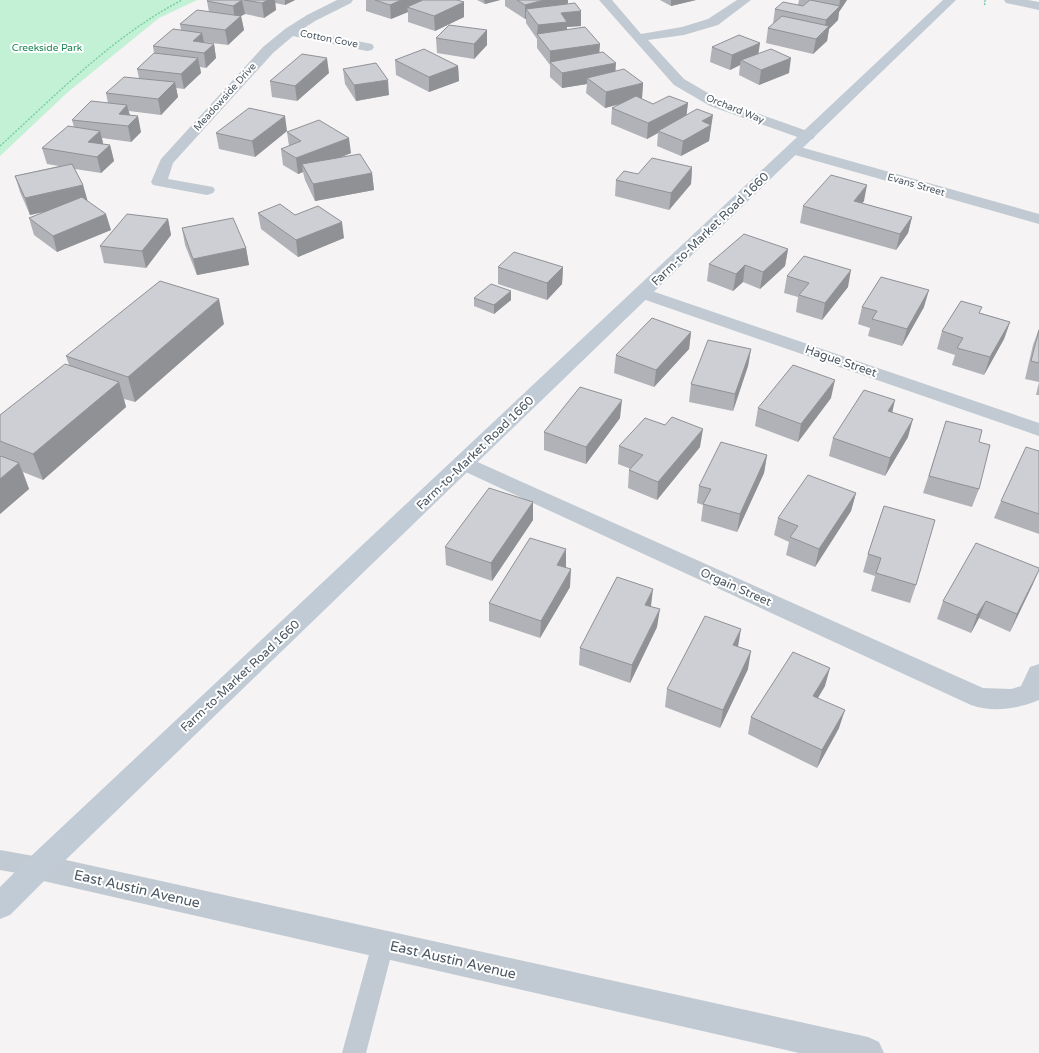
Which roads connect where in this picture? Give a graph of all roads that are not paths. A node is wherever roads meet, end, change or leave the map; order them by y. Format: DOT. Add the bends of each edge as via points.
graph roads {
  1 [pos="347,0"];
  2 [pos="605,0"];
  3 [pos="745,0"];
  4 [pos="950,0"];
  5 [pos="1010,0"];
  6 [pos="1039,6"];
  7 [pos="290,32"];
  8 [pos="638,38"];
  9 [pos="367,47"];
  10 [pos="808,136"];
  11 [pos="793,150"];
  12 [pos="207,190"];
  13 [pos="1039,219"];
  14 [pos="643,293"];
  15 [pos="1039,430"];
  16 [pos="464,463"];
  17 [pos="1039,674"];
  18 [pos="0,860"];
  19 [pos="39,867"];
  20 [pos="0,906"];
  21 [pos="383,944"];
  22 [pos="861,1052"];
  23 [pos="354,1053"];
  1 -- 7 [label="street, Meadowside Drive"];
  2 -- 8 [label="street, Orchard Way"];
  3 -- 8 [label="street" via="713,22 684,31"];
  4 -- 10 [label="main road, Farm-to-Market Road 1660"];
  5 -- 6 [label="street"];
  7 -- 9 [label="street, Cotton Cove"];
  7 -- 12 [label="street, Meadowside Drive" via="268,50 166,162 159,182"];
  8 -- 10 [label="street, Orchard Way" via="679,82 715,103"];
  10 -- 11 [label="main road, Farm-to-Market Road 1660"];
  11 -- 13 [label="street, Evans Street"];
  11 -- 14 [label="main road, Farm-to-Market Road 1660"];
  14 -- 15 [label="street, Hague Street"];
  14 -- 16 [label="main road, Farm-to-Market Road 1660"];
  16 -- 17 [label="street, Orgain Street" via="980,698 1011,699 1030,693"];
  16 -- 19 [label="main road, Farm-to-Market Road 1660"];
  18 -- 19 [label="lane"];
  19 -- 20 [label="main road, Farm-to-Market Road 1660"];
  19 -- 21 [label="street, East Austin Avenue"];
  21 -- 22 [label="street, East Austin Avenue"];
  21 -- 23 [label="lane"];
}
